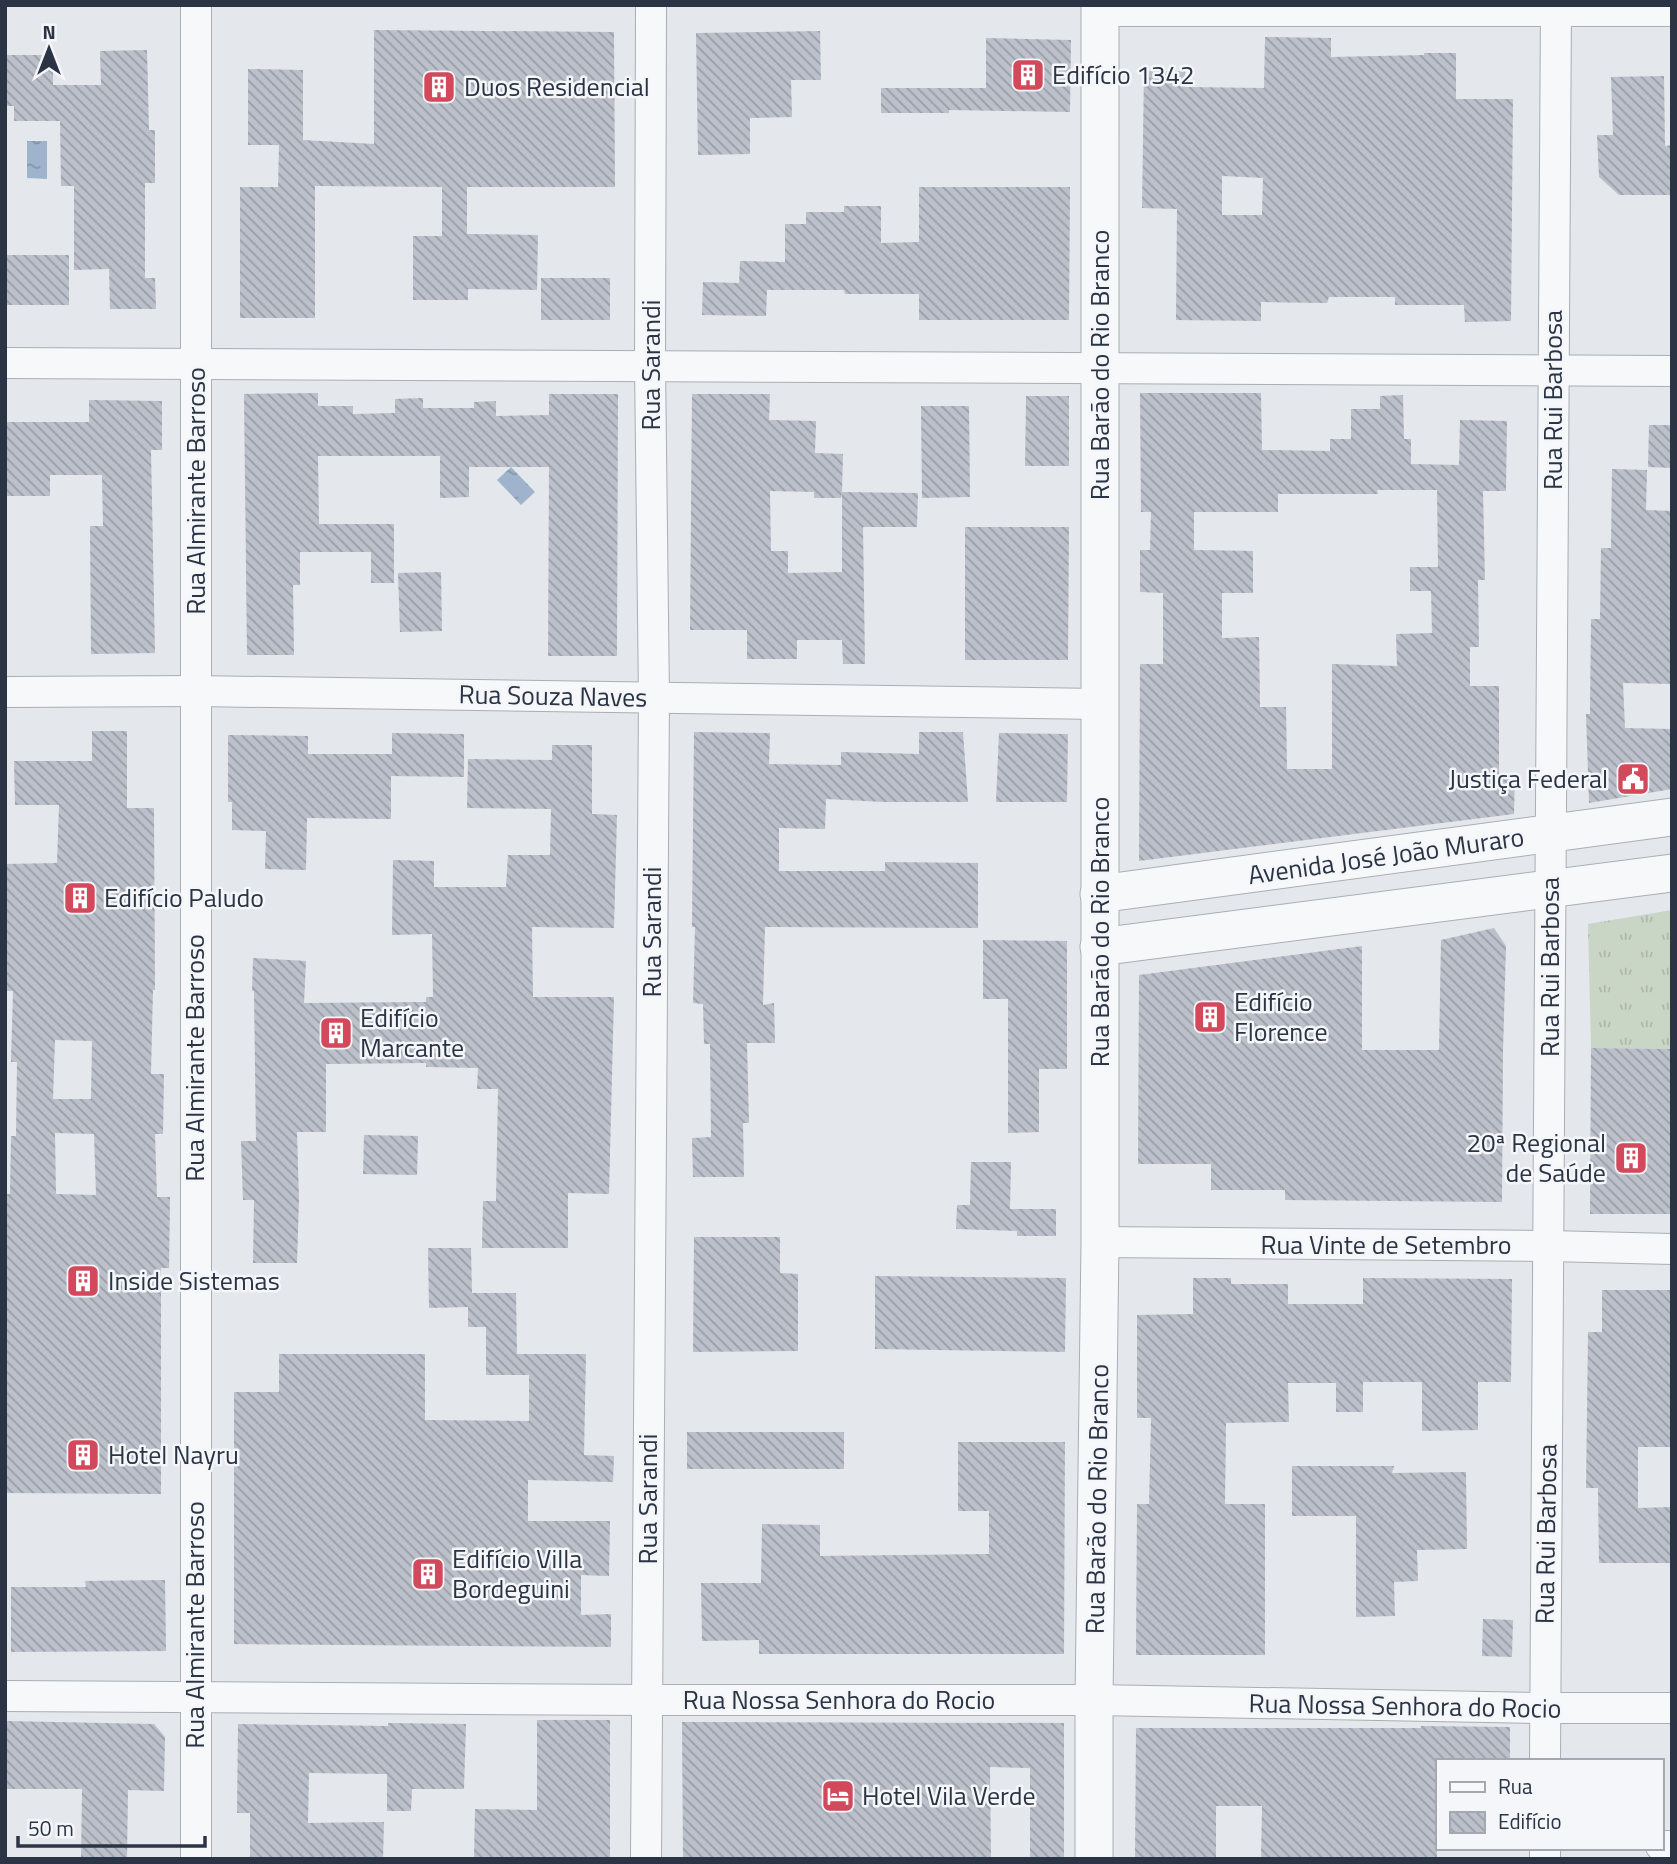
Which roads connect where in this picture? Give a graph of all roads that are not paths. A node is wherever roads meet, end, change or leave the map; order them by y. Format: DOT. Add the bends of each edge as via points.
graph roads {
  1 [pos="197,5"];
  2 [pos="651,5"];
  3 [pos="1100,8"];
  4 [pos="1556,8"];
  5 [pos="1672,11"];
  6 [pos="5,363"];
  7 [pos="197,364"];
  8 [pos="650,366"];
  9 [pos="1100,367"];
  10 [pos="1553,371"];
  11 [pos="1672,371"];
  12 [pos="195,691"];
  13 [pos="5,692"];
  14 [pos="654,698"];
  15 [pos="1100,704"];
  16 [pos="1672,817"];
  17 [pos="1551,834"];
  18 [pos="1297,868"];
  19 [pos="1672,873"];
  20 [pos="1551,888"];
  21 [pos="1099,894"];
  22 [pos="1166,938"];
  23 [pos="1099,947"];
  24 [pos="1100,1242"];
  25 [pos="1549,1246"];
  26 [pos="1672,1250"];
  27 [pos="5,1696"];
  28 [pos="195,1698"];
  29 [pos="646,1700"];
  30 [pos="1094,1700"];
  31 [pos="1545,1708"];
  32 [pos="1672,1709"];
  33 [pos="1545,1759"];
  34 [pos="196,1859"];
  35 [pos="646,1859"];
  36 [pos="1094,1859"];
  1 -- 7 [label="street, Rua Almirante Barroso"];
  2 -- 8 [label="street, Rua Sarandi"];
  3 -- 4 [label="street"];
  3 -- 9 [label="street, Rua Barão do Rio Branco"];
  4 -- 5 [label="street"];
  4 -- 10 [label="street, Rua Rui Barbosa"];
  6 -- 7 [label="street"];
  7 -- 8 [label="street"];
  7 -- 12 [label="street, Rua Almirante Barroso"];
  8 -- 9 [label="street"];
  8 -- 14 [label="street, Rua Sarandi"];
  9 -- 10 [label="street"];
  9 -- 15 [label="street, Rua Barão do Rio Branco"];
  10 -- 11 [label="street"];
  10 -- 17 [label="street, Rua Rui Barbosa"];
  12 -- 13 [label="street, Rua Souza Naves"];
  12 -- 14 [label="street, Rua Souza Naves"];
  12 -- 28 [label="street, Rua Almirante Barroso"];
  14 -- 15 [label="street, Rua Souza Naves"];
  14 -- 29 [label="street, Rua Sarandi"];
  15 -- 21 [label="street, Rua Barão do Rio Branco"];
  16 -- 17 [label="street, Avenida José João Muraro"];
  17 -- 18 [label="street, Avenida José João Muraro"];
  17 -- 20 [label="street, Rua Rui Barbosa"];
  18 -- 21 [label="street, Avenida José João Muraro"];
  18 -- 22 [label="street" via="1238,891 1164,901 1155,916"];
  19 -- 20 [label="street, Avenida José João Muraro"];
  20 -- 22 [label="street, Avenida José João Muraro"];
  20 -- 25 [label="street, Rua Rui Barbosa"];
  21 -- 23 [label="street, Rua Barão do Rio Branco"];
  22 -- 23 [label="street, Avenida José João Muraro"];
  23 -- 24 [label="street, Rua Barão do Rio Branco"];
  24 -- 25 [label="street, Rua Vinte de Setembro"];
  24 -- 30 [label="street, Rua Barão do Rio Branco"];
  25 -- 26 [label="street, Rua Vinte de Setembro"];
  25 -- 31 [label="street, Rua Rui Barbosa"];
  27 -- 28 [label="street, Rua Nossa Senhora do Rocio"];
  28 -- 29 [label="street, Rua Nossa Senhora do Rocio"];
  28 -- 34 [label="street, Rua Almirante Barroso"];
  29 -- 30 [label="street, Rua Nossa Senhora do Rocio"];
  29 -- 35 [label="street, Rua Sarandi"];
  30 -- 31 [label="street, Rua Nossa Senhora do Rocio"];
  30 -- 36 [label="street, Rua Barão do Rio Branco"];
  31 -- 32 [label="street, Rua Nossa Senhora do Rocio"];
  31 -- 33 [label="street, Rua Rui Barbosa"];
}
